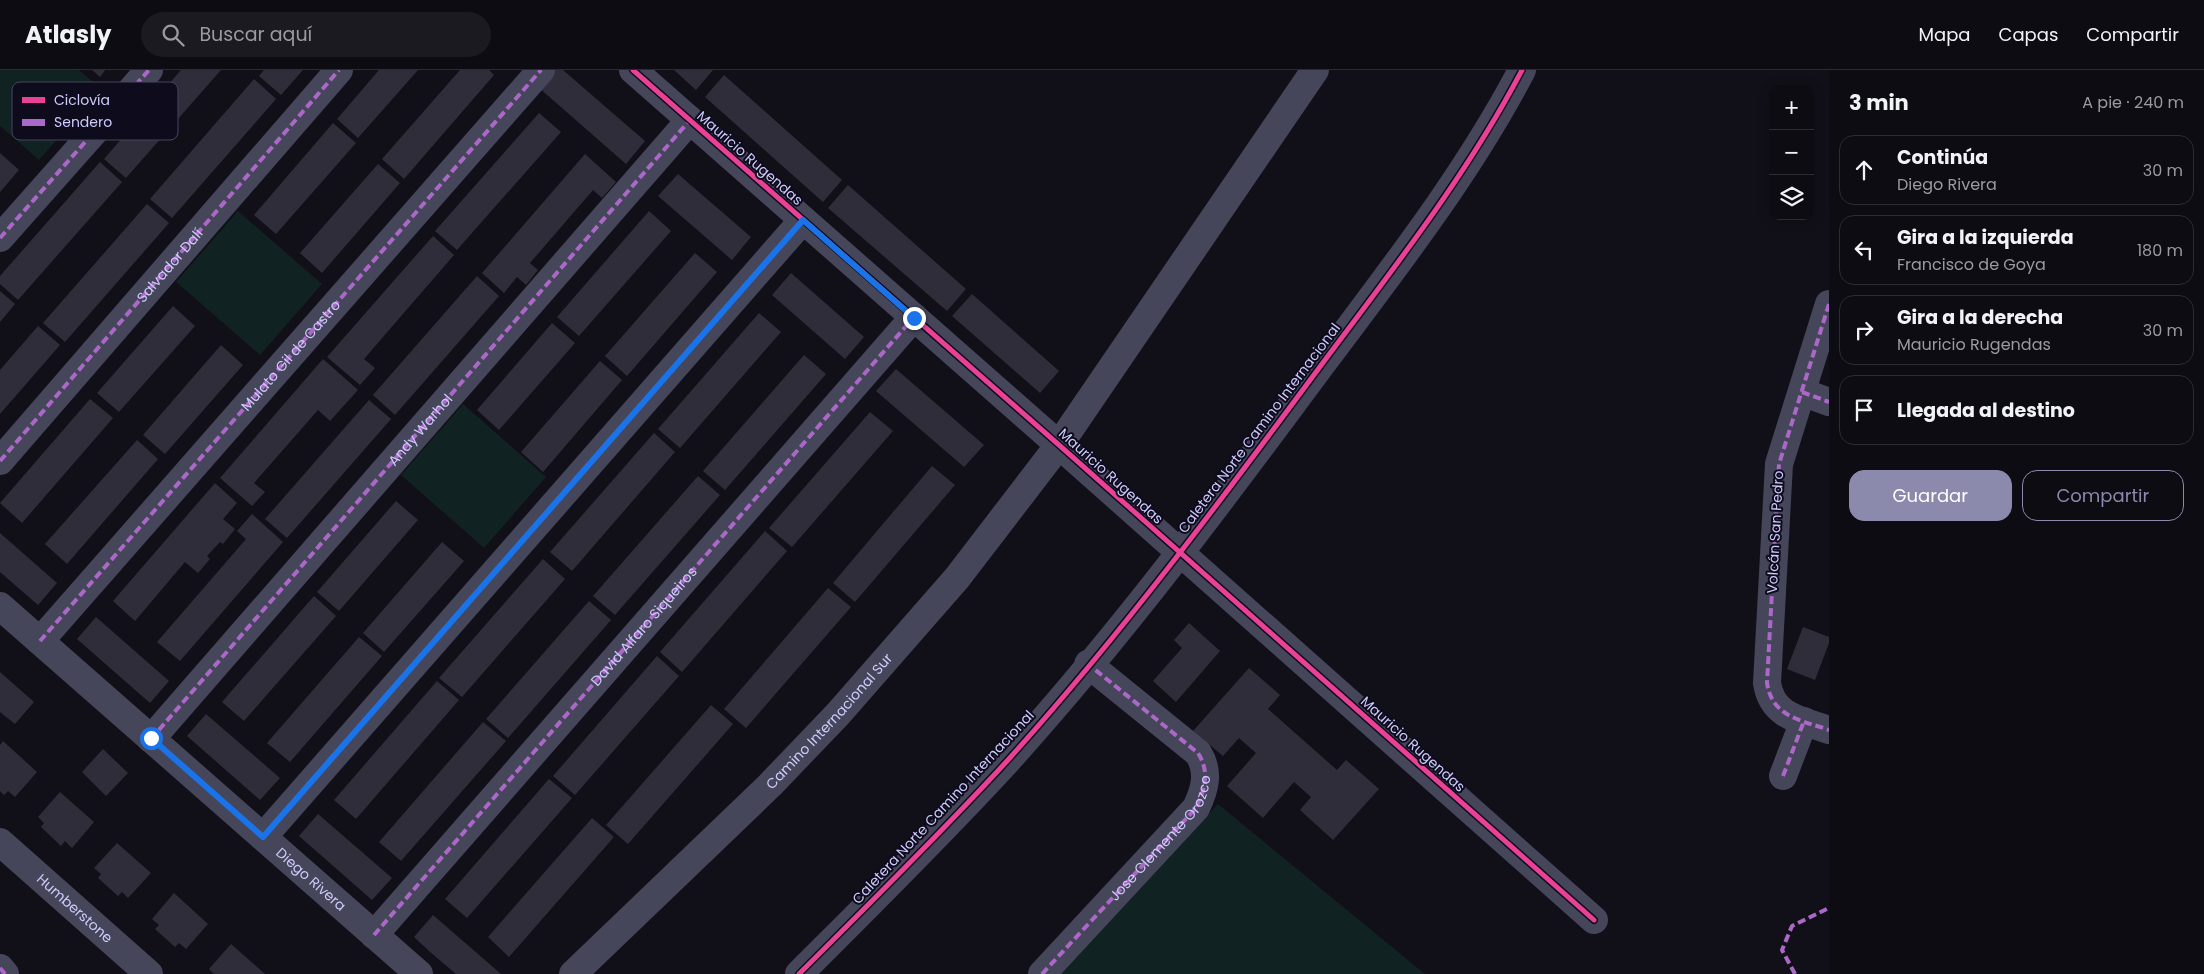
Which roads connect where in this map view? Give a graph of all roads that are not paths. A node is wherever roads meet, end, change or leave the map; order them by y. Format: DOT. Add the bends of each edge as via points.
graph roads {
  1 [pos="149,70"];
  2 [pos="339,70"];
  3 [pos="541,70"];
  4 [pos="633,70"];
  5 [pos="1315,70"];
  6 [pos="1522,70"];
  7 [pos="138,82"];
  8 [pos="690,120"];
  9 [pos="87,140"];
  10 [pos="803,220"];
  11 [pos="0,238"];
  12 [pos="1829,304"];
  13 [pos="914,318"];
  14 [pos="1802,392"];
  15 [pos="1829,402"];
  16 [pos="1059,445"];
  17 [pos="0,461"];
  18 [pos="1180,552"];
  19 [pos="0,606"];
  20 [pos="40,641"];
  21 [pos="1088,664"];
  22 [pos="1804,721"];
  23 [pos="1829,730"];
  24 [pos="151,738"];
  25 [pos="1783,776"];
  26 [pos="263,837"];
  27 [pos="0,842"];
  28 [pos="1594,920"];
  29 [pos="374,935"];
  30 [pos="0,968"];
  31 [pos="5,974"];
  32 [pos="149,974"];
  33 [pos="419,974"];
  34 [pos="574,974"];
  35 [pos="799,974"];
  36 [pos="1042,974"];
  1 -- 7 [label="street"];
  2 -- 17 [label="street, Salvador Dalí"];
  3 -- 20 [label="street, Mulato Gil de Castro"];
  4 -- 8 [label="street, Mauricio Rugendas"];
  5 -- 16 [label="street, Camino Internacional Sur"];
  6 -- 18 [label="street, Caletera Norte Camino Internacional" via="1446,196"];
  8 -- 10 [label="street, Mauricio Rugendas"];
  8 -- 24 [label="street, Andy Warhol"];
  9 -- 11 [label="street"];
  10 -- 13 [label="street, Mauricio Rugendas"];
  10 -- 26 [label="street"];
  12 -- 14 [label="street, Volcán San Pedro"];
  13 -- 16 [label="street, Mauricio Rugendas"];
  13 -- 29 [label="street, David Alfaro Siqueiros"];
  14 -- 15 [label="street"];
  14 -- 22 [label="street, Volcán San Pedro" via="1779,464 1767,683 1769,694 1779,710"];
  16 -- 18 [label="street, Mauricio Rugendas"];
  16 -- 34 [label="street, Camino Internacional Sur" via="951,584 838,714 770,785"];
  18 -- 21 [label="street, Caletera Norte Camino Internacional"];
  18 -- 28 [label="street, Mauricio Rugendas"];
  19 -- 20 [label="street, Diego Rivera"];
  20 -- 24 [label="street, Diego Rivera"];
  21 -- 35 [label="street, Caletera Norte Camino Internacional" via="1001,767"];
  21 -- 36 [label="street, Jose Clemente Orozco" via="1198,753 1204,762 1205,783 1196,808"];
  22 -- 23 [label="street, Volcán San Pedro"];
  22 -- 25 [label="street"];
  24 -- 26 [label="street, Diego Rivera"];
  26 -- 29 [label="street, Diego Rivera"];
  27 -- 32 [label="street, Humberstone"];
  29 -- 33 [label="street, Diego Rivera"];
  30 -- 31 [label="street"];
}
